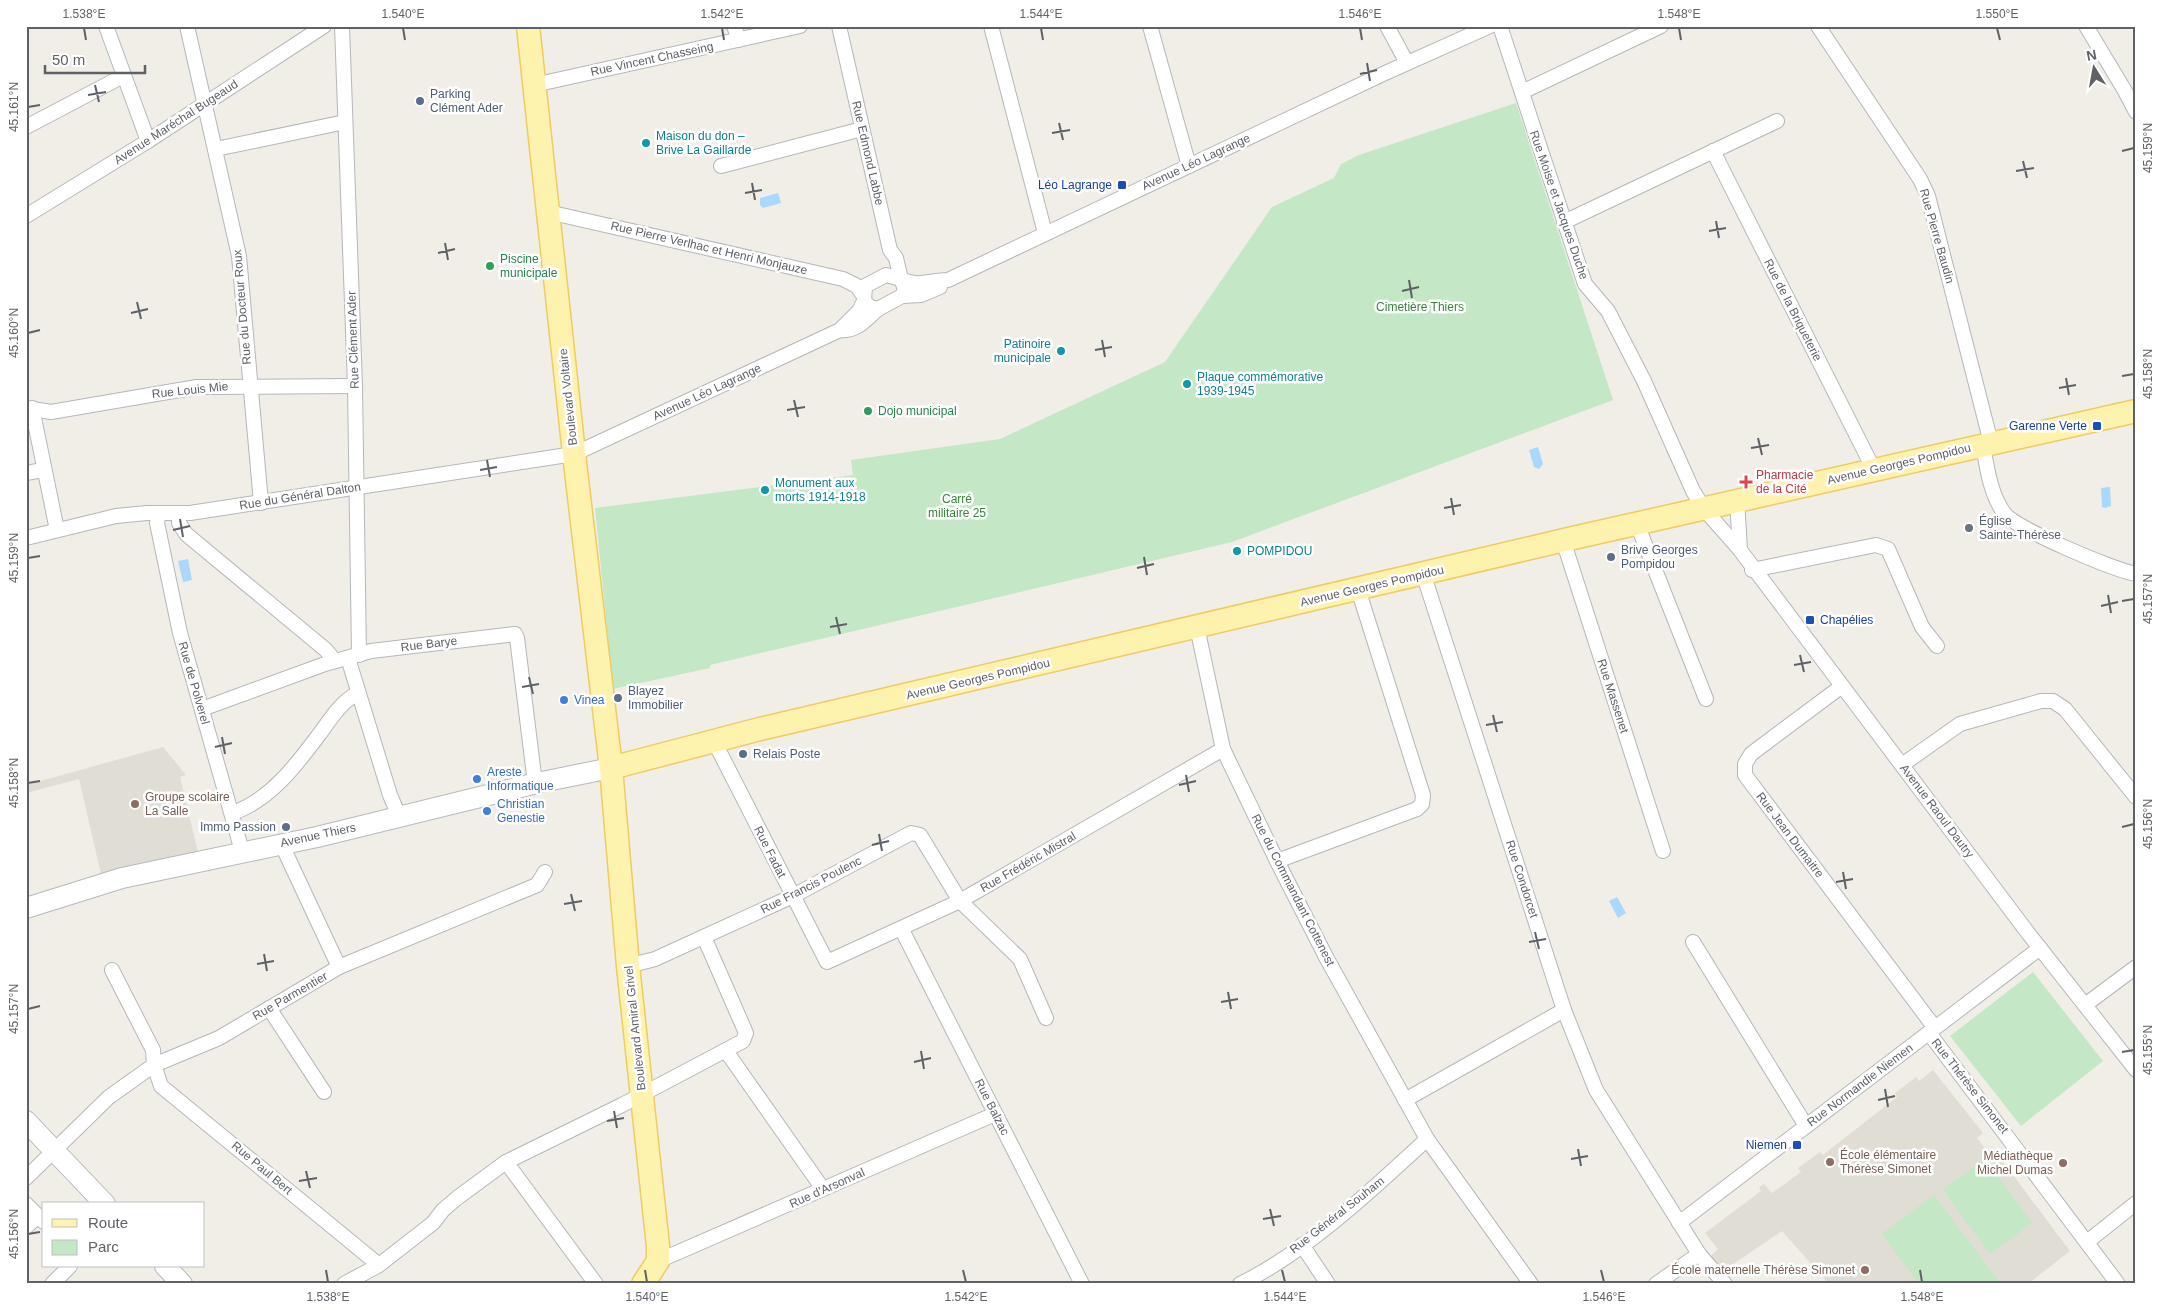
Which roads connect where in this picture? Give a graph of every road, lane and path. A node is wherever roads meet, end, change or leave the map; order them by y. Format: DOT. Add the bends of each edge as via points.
graph roads {
  1 [pos="106,26"];
  2 [pos="188,26"];
  3 [pos="324,26"];
  4 [pos="342,26"];
  5 [pos="528,26"];
  6 [pos="734,26"];
  7 [pos="800,26"];
  8 [pos="839,26"];
  9 [pos="991,26"];
  10 [pos="1150,26"];
  11 [pos="1387,26"];
  12 [pos="1490,26"];
  13 [pos="1500,26"];
  14 [pos="1661,26"];
  15 [pos="1818,26"];
  16 [pos="2086,26"];
  17 [pos="739,40"];
  18 [pos="1407,63"];
  19 [pos="123,76"];
  20 [pos="534,85"];
  21 [pos="1522,92"];
  22 [pos="204,104"];
  23 [pos="2135,107"];
  24 [pos="1777,121"];
  25 [pos="345,122"];
  26 [pos="26,127"];
  27 [pos="862,129"];
  28 [pos="148,141"];
  29 [pos="216,149"];
  30 [pos="1714,151"];
  31 [pos="721,166"];
  32 [pos="1189,166"];
  33 [pos="548,212"];
  34 [pos="26,216"];
  35 [pos="1564,222"];
  36 [pos="1045,233"];
  37 [pos="890,250"];
  38 [pos="886,275"];
  39 [pos="901,279"];
  40 [pos="948,280"];
  41 [pos="903,296"];
  42 [pos="864,298"];
  43 [pos="878,309"];
  44 [pos="840,330"];
  45 [pos="250,385"];
  46 [pos="355,386"];
  47 [pos="29,408"];
  48 [pos="2136,411"];
  49 [pos="1987,444"];
  50 [pos="574,454"];
  51 [pos="43,470"];
  52 [pos="1872,470"];
  53 [pos="26,473"];
  54 [pos="357,487"];
  55 [pos="1737,500"];
  56 [pos="261,502"];
  57 [pos="1704,508"];
  58 [pos="159,513"];
  59 [pos="179,514"];
  60 [pos="1636,524"];
  61 [pos="57,530"];
  62 [pos="26,538"];
  63 [pos="1563,540"];
  64 [pos="1740,550"];
  65 [pos="1752,570"];
  66 [pos="1423,574"];
  67 [pos="2136,574"];
  68 [pos="1358,589"];
  69 [pos="1198,627"];
  70 [pos="1937,646"];
  71 [pos="348,658"];
  72 [pos="1842,686"];
  73 [pos="358,693"];
  74 [pos="1706,699"];
  75 [pos="202,709"];
  76 [pos="714,741"];
  77 [pos="1223,749"];
  78 [pos="1902,765"];
  79 [pos="611,768"];
  80 [pos="535,784"];
  81 [pos="2136,797"];
  82 [pos="232,813"];
  83 [pos="399,816"];
  84 [pos="281,843"];
  85 [pos="242,851"];
  86 [pos="1663,851"];
  87 [pos="1277,862"];
  88 [pos="545,872"];
  89 [pos="793,896"];
  90 [pos="960,901"];
  91 [pos="26,908"];
  92 [pos="902,930"];
  93 [pos="704,937"];
  94 [pos="1693,942"];
  95 [pos="2040,948"];
  96 [pos="827,962"];
  97 [pos="628,966"];
  98 [pos="339,967"];
  99 [pos="2136,967"];
  100 [pos="112,970"];
  101 [pos="2085,1005"];
  102 [pos="269,1008"];
  103 [pos="1564,1010"];
  104 [pos="1046,1018"];
  105 [pos="1932,1030"];
  106 [pos="726,1051"];
  107 [pos="154,1065"];
  108 [pos="2136,1070"];
  109 [pos="324,1092"];
  110 [pos="642,1094"];
  111 [pos="1406,1100"];
  112 [pos="995,1114"];
  113 [pos="26,1121"];
  114 [pos="1806,1126"];
  115 [pos="1428,1138"];
  116 [pos="54,1151"];
  117 [pos="506,1162"];
  118 [pos="26,1178"];
  119 [pos="823,1189"];
  120 [pos="102,1202"];
  121 [pos="2136,1203"];
  122 [pos="26,1204"];
  123 [pos="41,1219"];
  124 [pos="1679,1223"];
  125 [pos="26,1228"];
  126 [pos="1302,1245"];
  127 [pos="2090,1246"];
  128 [pos="1699,1254"];
  129 [pos="658,1261"];
  130 [pos="378,1265"];
  131 [pos="68,1268"];
  132 [pos="167,1268"];
  133 [pos="52,1284"];
  134 [pos="182,1284"];
  135 [pos="344,1284"];
  136 [pos="596,1284"];
  137 [pos="643,1284"];
  138 [pos="1082,1284"];
  139 [pos="1240,1284"];
  140 [pos="1328,1284"];
  141 [pos="1531,1284"];
  142 [pos="1656,1284"];
  143 [pos="1725,1284"];
  144 [pos="2118,1284"];
  1 -- 19 [label="street"];
  2 -- 22 [label="street, Rue du Docteur Roux"];
  3 -- 22 [label="street, Avenue Maréchal Bugeaud"];
  4 -- 25 [label="street, Rue Clément Ader"];
  5 -- 20 [label="main road, Boulevard Voltaire"];
  6 -- 17 [label="street"];
  7 -- 17 [label="street, Rue Vincent Chasseing"];
  8 -- 27 [label="street, Rue Edmond Labbe"];
  9 -- 36 [label="street"];
  10 -- 32 [label="street"];
  11 -- 18 [label="street"];
  12 -- 18 [label="street, Avenue Léo Lagrange"];
  13 -- 21 [label="street, Rue Moise et Jacques Duche"];
  14 -- 21 [label="street"];
  15 -- 49 [label="street, Rue Pierre Baudin" via="1920,179 1928,196"];
  16 -- 23 [label="street"];
  17 -- 20 [label="street, Rue Vincent Chasseing"];
  18 -- 32 [label="street, Avenue Léo Lagrange"];
  19 -- 26 [label="street"];
  19 -- 28 [label="street"];
  20 -- 33 [label="main road, Boulevard Voltaire"];
  21 -- 35 [label="street, Rue Moise et Jacques Duche"];
  22 -- 28 [label="street, Avenue Maréchal Bugeaud"];
  22 -- 29 [label="street, Rue du Docteur Roux"];
  24 -- 30 [label="street"];
  25 -- 29 [label="street"];
  25 -- 46 [label="street, Rue Clément Ader"];
  27 -- 31 [label="street"];
  27 -- 37 [label="street, Rue Edmond Labbe"];
  28 -- 34 [label="street, Avenue Maréchal Bugeaud"];
  29 -- 45 [label="street, Rue du Docteur Roux" via="239,256"];
  30 -- 35 [label="street"];
  30 -- 52 [label="street, Rue de la Briqueterie"];
  32 -- 36 [label="street, Avenue Léo Lagrange"];
  33 -- 42 [label="street, Rue Pierre Verlhac et Henri Monjauze" via="843,278 857,286"];
  33 -- 50 [label="main road, Boulevard Voltaire"];
  35 -- 57 [label="street, Rue Moise et Jacques Duche" via="1585,284 1608,311 1644,381 1688,481"];
  36 -- 40 [label="street, Avenue Léo Lagrange"];
  37 -- 38 [label="street"];
  37 -- 39 [label="street, Rue Edmond Labbe" via="896,258"];
  38 -- 39 [label="street"];
  38 -- 42 [label="street" via="865,286"];
  39 -- 40 [label="street, Avenue Léo Lagrange" via="920,285"];
  39 -- 41 [label="street" via="905,289"];
  40 -- 41 [label="street" via="931,292"];
  41 -- 43 [label="street"];
  42 -- 43 [label="street" via="870,307"];
  42 -- 44 [label="street, Avenue Léo Lagrange" via="859,311"];
  43 -- 44 [label="street, Avenue Léo Lagrange" via="858,326"];
  44 -- 50 [label="street, Avenue Léo Lagrange"];
  45 -- 46 [label="street, Rue Louis Mie"];
  45 -- 47 [label="street, Rue Louis Mie" via="197,387 51,412"];
  45 -- 56 [label="street, Rue du Docteur Roux"];
  46 -- 54 [label="street, Rue Clément Ader"];
  47 -- 51 [label="street"];
  48 -- 49 [label="main road, Avenue Georges Pompidou"];
  49 -- 52 [label="main road, Avenue Georges Pompidou"];
  49 -- 67 [label="street, Rue Pierre Baudin" via="1992,491 2006,516 2018,525 2097,562"];
  50 -- 54 [label="street, Rue du Général Dalton"];
  50 -- 79 [label="main road, Boulevard Voltaire"];
  51 -- 53 [label="street"];
  51 -- 61 [label="street"];
  52 -- 55 [label="main road, Avenue Georges Pompidou"];
  54 -- 56 [label="street, Rue du Général Dalton"];
  54 -- 71 [label="street, Rue Clément Ader" via="357,619"];
  55 -- 57 [label="main road, Avenue Georges Pompidou"];
  55 -- 64 [label="street, Avenue Raoul Dautry"];
  56 -- 59 [label="street, Rue du Général Dalton"];
  57 -- 60 [label="main road, Avenue Georges Pompidou"];
  57 -- 64 [label="street, Avenue Raoul Dautry"];
  58 -- 59 [label="street, Rue du Général Dalton"];
  58 -- 61 [label="street, Rue du Général Dalton" via="116,516"];
  58 -- 75 [label="street, Rue de Polverel" via="157,524 180,633"];
  59 -- 71 [label="street" via="179,523 186,534 326,650"];
  60 -- 63 [label="main road, Avenue Georges Pompidou"];
  60 -- 74 [label="street"];
  61 -- 62 [label="street, Rue du Général Dalton"];
  63 -- 66 [label="main road, Avenue Georges Pompidou"];
  63 -- 86 [label="street, Rue Massenet"];
  64 -- 65 [label="street, Avenue Raoul Dautry"];
  65 -- 70 [label="street" via="1876,545 1888,549 1922,627"];
  65 -- 72 [label="street, Avenue Raoul Dautry"];
  66 -- 68 [label="main road, Avenue Georges Pompidou"];
  66 -- 103 [label="street, Rue Condorcet"];
  68 -- 69 [label="main road, Avenue Georges Pompidou"];
  68 -- 87 [label="street" via="1423,795 1422,804 1417,810"];
  69 -- 76 [label="main road, Avenue Georges Pompidou"];
  69 -- 77 [label="street, Rue du Commandant Cottenest"];
  71 -- 73 [label="street, Rue Clément Ader"];
  71 -- 75 [label="street, Rue Barye"];
  71 -- 80 [label="street, Rue Barye" via="515,634"];
  72 -- 78 [label="street, Avenue Raoul Dautry"];
  72 -- 105 [label="street, Rue Jean Dumaitre" via="1750,754 1745,764 1745,775"];
  73 -- 82 [label="street" via="341,706 299,761 262,798"];
  73 -- 83 [label="street, Rue Clément Ader"];
  75 -- 82 [label="street, Rue de Polverel"];
  76 -- 79 [label="main road, Avenue Georges Pompidou"];
  76 -- 89 [label="street, Rue Fadat"];
  77 -- 87 [label="street, Rue du Commandant Cottenest"];
  77 -- 90 [label="street, Rue Frédéric Mistral"];
  78 -- 81 [label="street" via="1960,724 2035,702 2053,702 2065,709"];
  78 -- 95 [label="street, Avenue Raoul Dautry"];
  79 -- 80 [label="main road, Avenue Thiers"];
  79 -- 97 [label="main road, Boulevard Amiral Grivel"];
  80 -- 83 [label="main road, Avenue Thiers"];
  82 -- 85 [label="street, Rue de Polverel"];
  83 -- 84 [label="main road, Avenue Thiers"];
  84 -- 85 [label="main road, Avenue Thiers"];
  84 -- 98 [label="street"];
  85 -- 91 [label="main road, Avenue Thiers" via="122,878"];
  87 -- 111 [label="street, Rue du Commandant Cottenest"];
  88 -- 98 [label="street, Rue Parmentier" via="537,886"];
  89 -- 90 [label="street, Rue Francis Poulenc" via="911,833 920,835"];
  89 -- 93 [label="street, Rue Francis Poulenc"];
  89 -- 96 [label="street, Rue Fadat"];
  90 -- 92 [label="street, Rue Frédéric Mistral"];
  90 -- 104 [label="street, Rue Francis Poulenc" via="1020,959"];
  92 -- 96 [label="street, Rue Frédéric Mistral"];
  92 -- 112 [label="street, Rue Balzac"];
  93 -- 97 [label="street, Rue Francis Poulenc" via="656,959"];
  93 -- 106 [label="street" via="746,1033 744,1041"];
  94 -- 114 [label="street"];
  95 -- 101 [label="street, Avenue Raoul Dautry"];
  95 -- 105 [label="street, Rue Normandie Niemen"];
  97 -- 110 [label="main road, Boulevard Amiral Grivel"];
  98 -- 102 [label="street, Rue Parmentier"];
  99 -- 101 [label="street"];
  100 -- 107 [label="street, Rue Paul Bert" via="153,1050"];
  101 -- 108 [label="street, Avenue Raoul Dautry"];
  102 -- 107 [label="street, Rue Parmentier" via="219,1038"];
  102 -- 109 [label="street"];
  103 -- 111 [label="street"];
  103 -- 124 [label="street, Rue Condorcet" via="1596,1090"];
  105 -- 114 [label="street, Rue Normandie Niemen"];
  105 -- 127 [label="street, Rue Thérèse Simonet"];
  106 -- 110 [label="street"];
  106 -- 119 [label="street"];
  107 -- 116 [label="street, Rue Parmentier" via="109,1097"];
  107 -- 130 [label="street, Rue Paul Bert" via="161,1086"];
  110 -- 117 [label="street"];
  110 -- 129 [label="main road, Boulevard Amiral Grivel"];
  111 -- 115 [label="street, Rue du Commandant Cottenest"];
  112 -- 119 [label="street, Rue d'Arsonval"];
  112 -- 138 [label="street, Rue Balzac"];
  113 -- 116 [label="main road"];
  114 -- 124 [label="street, Rue Normandie Niemen"];
  115 -- 126 [label="street, Rue Général Souham"];
  115 -- 141 [label="street, Rue du Commandant Cottenest"];
  116 -- 118 [label="street, Rue Parmentier"];
  116 -- 120 [label="main road"];
  117 -- 130 [label="street" via="457,1198 433,1223"];
  117 -- 136 [label="street"];
  119 -- 129 [label="street, Rue d'Arsonval"];
  121 -- 127 [label="street"];
  122 -- 123 [label="street"];
  123 -- 125 [label="street"];
  124 -- 128 [label="street, Rue Condorcet"];
  126 -- 139 [label="street, Rue Général Souham"];
  126 -- 140 [label="street"];
  127 -- 144 [label="street, Rue Thérèse Simonet"];
  128 -- 142 [label="street"];
  128 -- 143 [label="street, Rue Condorcet"];
  129 -- 137 [label="main road"];
  130 -- 135 [label="street"];
  131 -- 133 [label="street"];
  132 -- 134 [label="main road"];
}
